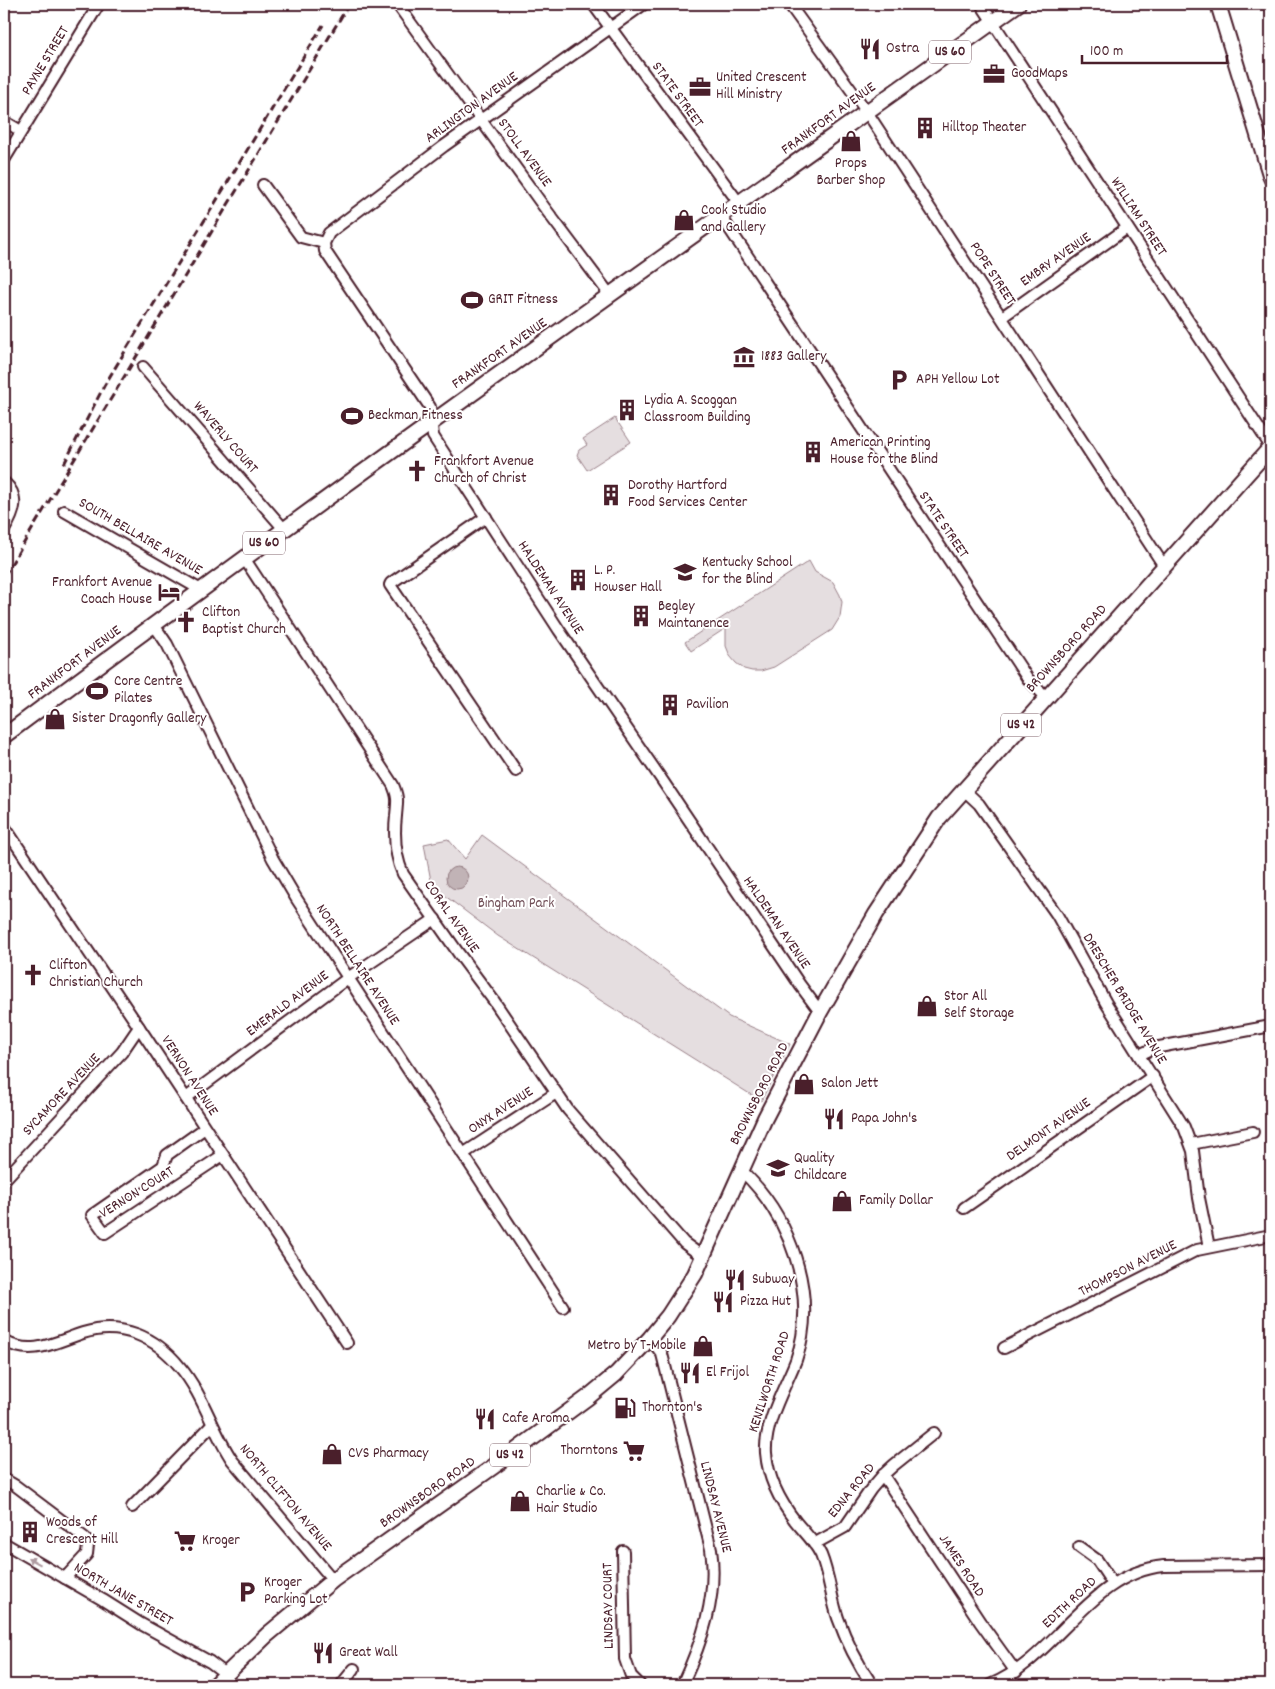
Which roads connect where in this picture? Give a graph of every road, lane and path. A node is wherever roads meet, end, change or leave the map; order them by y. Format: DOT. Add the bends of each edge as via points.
graph roads {
  1 [pos="98,4"];
  2 [pos="397,4"];
  3 [pos="593,4"];
  4 [pos="644,4"];
  5 [pos="789,4"];
  6 [pos="981,4"];
  7 [pos="1018,4"];
  8 [pos="1218,4"];
  9 [pos="993,22"];
  10 [pos="610,28"];
  11 [pos="867,112"];
  12 [pos="481,120"];
  13 [pos="4,121"];
  14 [pos="21,132"];
  15 [pos="4,160"];
  16 [pos="1271,178"];
  17 [pos="264,185"];
  18 [pos="739,203"];
  19 [pos="721,216"];
  20 [pos="1127,228"];
  21 [pos="324,243"];
  22 [pos="610,295"];
  23 [pos="1002,317"];
  24 [pos="143,367"];
  25 [pos="432,422"];
  26 [pos="1271,447"];
  27 [pos="4,482"];
  28 [pos="64,511"];
  29 [pos="486,517"];
  30 [pos="284,528"];
  31 [pos="4,530"];
  32 [pos="244,558"];
  33 [pos="1164,566"];
  34 [pos="201,590"];
  35 [pos="154,624"];
  36 [pos="1046,697"];
  37 [pos="4,736"];
  38 [pos="516,770"];
  39 [pos="963,789"];
  40 [pos="4,826"];
  41 [pos="435,919"];
  42 [pos="348,978"];
  43 [pos="820,1012"];
  44 [pos="1271,1026"];
  45 [pos="139,1027"];
  46 [pos="1139,1055"];
  47 [pos="1152,1076"];
  48 [pos="556,1093"];
  49 [pos="186,1098"];
  50 [pos="205,1128"];
  51 [pos="1253,1132"];
  52 [pos="1191,1144"];
  53 [pos="463,1154"];
  54 [pos="223,1155"];
  55 [pos="741,1170"];
  56 [pos="4,1180"];
  57 [pos="964,1208"];
  58 [pos="1271,1236"];
  59 [pos="1209,1247"];
  60 [pos="703,1257"];
  61 [pos="563,1307"];
  62 [pos="650,1338"];
  63 [pos="4,1341"];
  64 [pos="347,1343"];
  65 [pos="1004,1348"];
  66 [pos="212,1425"];
  67 [pos="934,1433"];
  68 [pos="883,1475"];
  69 [pos="4,1479"];
  70 [pos="132,1507"];
  71 [pos="4,1543"];
  72 [pos="814,1544"];
  73 [pos="1079,1547"];
  74 [pos="622,1551"];
  75 [pos="1271,1565"];
  76 [pos="64,1578"];
  77 [pos="334,1580"];
  78 [pos="1113,1584"];
  79 [pos="354,1668"];
  80 [pos="1016,1672"];
  81 [pos="226,1674"];
  82 [pos="215,1685"];
  83 [pos="341,1685"];
  84 [pos="640,1685"];
  85 [pos="682,1685"];
  86 [pos="872,1685"];
  87 [pos="990,1685"];
  1 -- 14 [label="street, PAYNE STREET"];
  2 -- 12 [label="street, STOLL AVENUE"];
  3 -- 10 [label="street, STATE STREET"];
  4 -- 10 [label="street, ARLINGTON AVENUE"];
  5 -- 11 [label="street, POPE STREET"];
  6 -- 9 [label="street, WILLIAM STREET"];
  7 -- 9 [label="main road, FRANKFORT AVENUE / US 60"];
  8 -- 16 [label="main road"];
  9 -- 11 [label="main road, FRANKFORT AVENUE / US 60"];
  9 -- 20 [label="street, WILLIAM STREET"];
  10 -- 12 [label="street, ARLINGTON AVENUE"];
  10 -- 18 [label="street, STATE STREET"];
  11 -- 18 [label="main road, FRANKFORT AVENUE / US 60"];
  11 -- 23 [label="street, POPE STREET"];
  12 -- 21 [label="street, ARLINGTON AVENUE" via="329,233"];
  12 -- 22 [label="street, STOLL AVENUE"];
  13 -- 14 [label="street"];
  14 -- 15 [label="street, PAYNE STREET"];
  17 -- 21 [label="street" via="301,237"];
  18 -- 19 [label="main road, FRANKFORT AVENUE / US 60"];
  19 -- 22 [label="main road, FRANKFORT AVENUE / US 60"];
  19 -- 36 [label="street, STATE STREET" via="1022,671"];
  20 -- 23 [label="street, EMBRY AVENUE"];
  20 -- 26 [label="street, WILLIAM STREET"];
  21 -- 25 [label="street, HALDEMAN AVENUE" via="327,257 430,407"];
  22 -- 25 [label="main road, FRANKFORT AVENUE / US 60"];
  23 -- 33 [label="street, POPE STREET"];
  24 -- 30 [label="street, WAVERLY COURT"];
  25 -- 29 [label="street, HALDEMAN AVENUE" via="434,436"];
  25 -- 30 [label="main road, FRANKFORT AVENUE / US 60"];
  26 -- 33 [label="main road, BROWNSBORO ROAD / US 42"];
  27 -- 31 [label="street" via="14,498 14,508"];
  28 -- 34 [label="street, SOUTH BELLAIRE AVENUE"];
  29 -- 38 [label="street" via="390,585"];
  29 -- 43 [label="street, HALDEMAN AVENUE" via="756,922"];
  30 -- 32 [label="main road, FRANKFORT AVENUE / US 60"];
  32 -- 34 [label="main road, FRANKFORT AVENUE / US 60"];
  32 -- 41 [label="street, CORAL AVENUE" via="401,796 396,816 400,866"];
  33 -- 36 [label="main road, BROWNSBORO ROAD / US 42"];
  34 -- 35 [label="main road, FRANKFORT AVENUE / US 60"];
  35 -- 37 [label="main road, FRANKFORT AVENUE / US 60"];
  35 -- 42 [label="street, NORTH BELLAIRE AVENUE" via="167,644 273,859"];
  36 -- 39 [label="main road, BROWNSBORO ROAD / US 42"];
  39 -- 43 [label="main road, BROWNSBORO ROAD / US 42" via="939,818 876,914"];
  39 -- 46 [label="street, DRESCHER BRIDGE AVENUE" via="979,804 1057,915"];
  40 -- 45 [label="street, VERNON AVENUE"];
  41 -- 42 [label="street, EMERALD AVENUE"];
  41 -- 48 [label="street, CORAL AVENUE"];
  42 -- 49 [label="street, EMERALD AVENUE"];
  42 -- 53 [label="street, NORTH BELLAIRE AVENUE"];
  43 -- 55 [label="main road, BROWNSBORO ROAD / US 42"];
  44 -- 46 [label="street" via="1154,1048"];
  45 -- 49 [label="street, VERNON AVENUE"];
  45 -- 56 [label="street, SYCAMORE AVENUE" via="122,1052"];
  46 -- 47 [label="street, DRESCHER BRIDGE AVENUE"];
  47 -- 52 [label="street, DRESCHER BRIDGE AVENUE"];
  47 -- 57 [label="street, DELMONT AVENUE"];
  48 -- 53 [label="street, ONYX AVENUE"];
  48 -- 60 [label="street, CORAL AVENUE" via="684,1243"];
  49 -- 50 [label="street, VERNON AVENUE"];
  50 -- 54 [label="street, VERNON AVENUE"];
  50 -- 54 [label="street, VERNON COURT" via="167,1155 163,1166 92,1215 105,1233"];
  51 -- 52 [label="street"];
  52 -- 59 [label="street, DRESCHER BRIDGE AVENUE"];
  53 -- 61 [label="street, NORTH BELLAIRE AVENUE"];
  54 -- 64 [label="street, VERNON AVENUE"];
  55 -- 60 [label="main road, BROWNSBORO ROAD / US 42"];
  55 -- 72 [label="street, KENILWORTH ROAD" via="758,1188 787,1234 801,1279 802,1339 768,1430 766,1451 771,1476 786,1509"];
  58 -- 59 [label="street, THOMPSON AVENUE"];
  59 -- 65 [label="street, THOMPSON AVENUE"];
  60 -- 62 [label="main road, BROWNSBORO ROAD / US 42" via="685,1292"];
  62 -- 77 [label="main road, BROWNSBORO ROAD / US 42" via="616,1374 587,1398"];
  62 -- 85 [label="street, LINDSAY AVENUE" via="662,1354 714,1566 707,1617"];
  63 -- 66 [label="street, NORTH CLIFTON AVENUE" via="19,1348 38,1349 95,1330 114,1328 137,1334 160,1347 180,1367 192,1383"];
  66 -- 70 [label="street"];
  66 -- 77 [label="street, NORTH CLIFTON AVENUE" via="243,1474"];
  67 -- 68 [label="street, EDNA ROAD"];
  68 -- 72 [label="street, EDNA ROAD" via="845,1527"];
  68 -- 80 [label="street, JAMES ROAD"];
  69 -- 76 [label="street" via="85,1538 87,1554"];
  76 -- 71 [label="street, NORTH JANE STREET, one-way"];
  72 -- 86 [label="street, KENILWORTH ROAD" via="821,1556 838,1619"];
  73 -- 78 [label="street" via="1097,1560"];
  74 -- 84 [label="street, LINDSAY COURT" via="625,1659 631,1676"];
  75 -- 78 [label="street, EDITH ROAD" via="1156,1566"];
  76 -- 81 [label="street, NORTH JANE STREET"];
  77 -- 81 [label="main road, BROWNSBORO ROAD / US 42" via="267,1635"];
  78 -- 80 [label="street, EDITH ROAD"];
  79 -- 83 [label="street"];
  80 -- 87 [label="street, EDITH ROAD"];
  81 -- 82 [label="main road, BROWNSBORO ROAD / US 42"];
}
